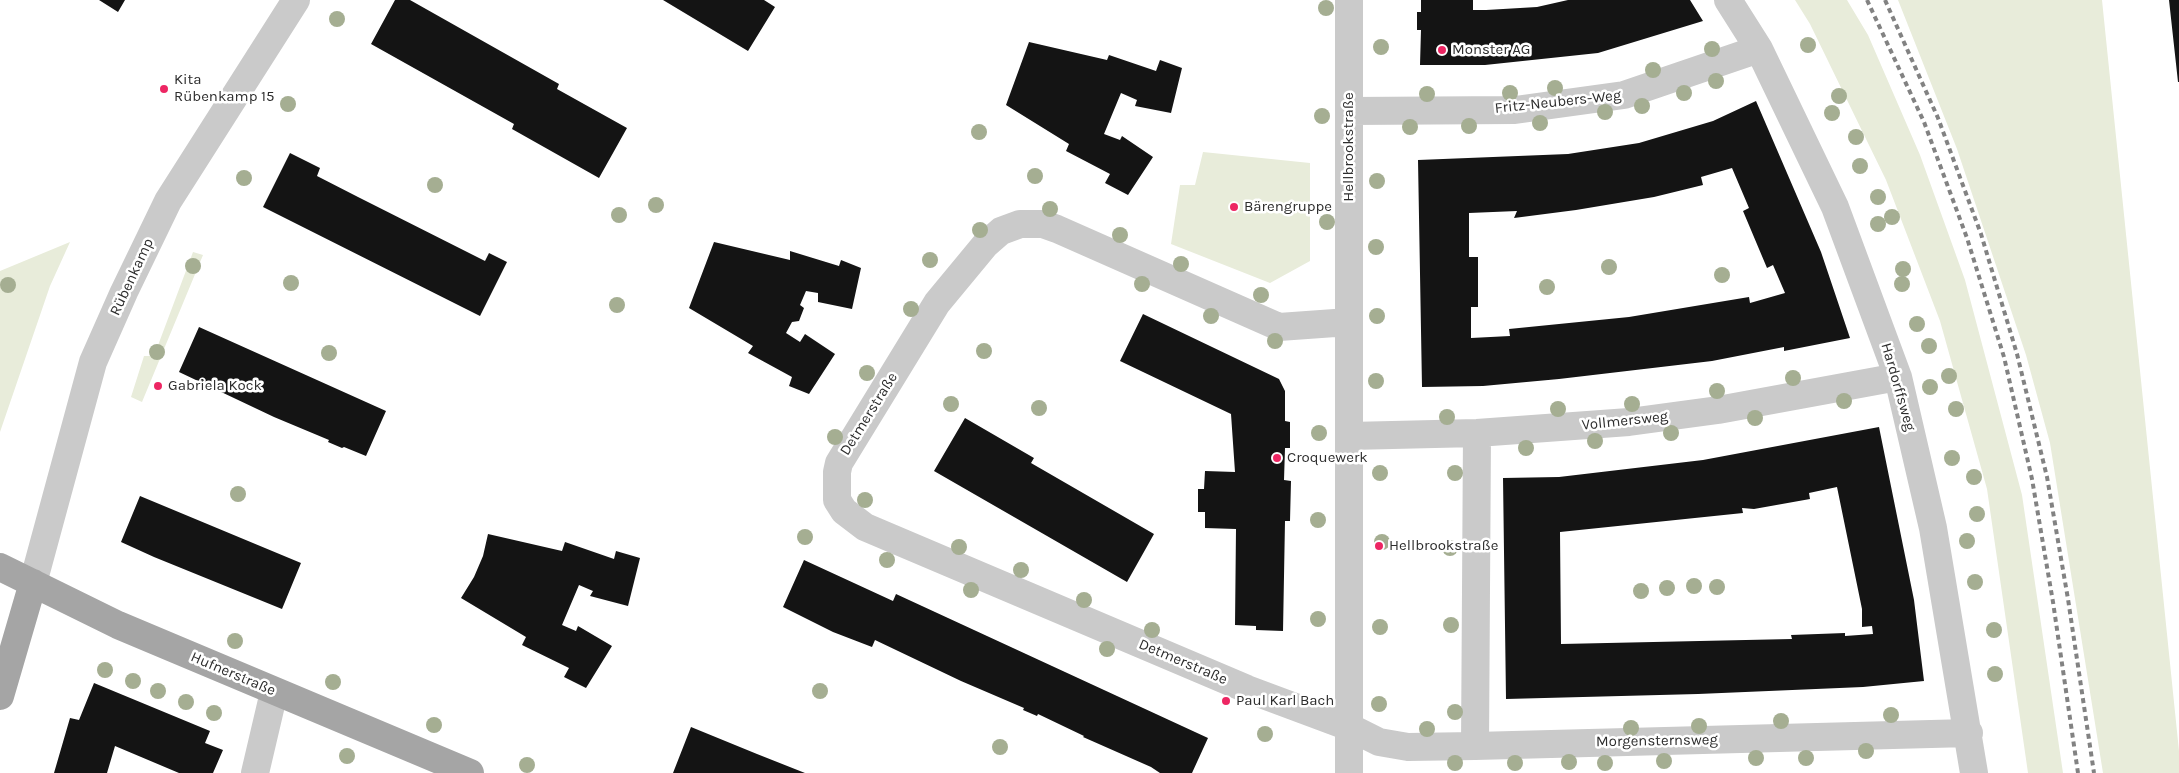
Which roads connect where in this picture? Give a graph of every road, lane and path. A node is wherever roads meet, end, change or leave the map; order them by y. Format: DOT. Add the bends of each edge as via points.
graph roads {
  1 [pos="296,0"];
  2 [pos="1350,0"];
  3 [pos="1728,0"];
  4 [pos="1759,49"];
  5 [pos="1350,111"];
  6 [pos="1349,322"];
  7 [pos="1898,377"];
  8 [pos="1477,433"];
  9 [pos="1350,436"];
  10 [pos="0,567"];
  11 [pos="33,583"];
  12 [pos="274,692"];
  13 [pos="0,696"];
  14 [pos="1349,727"];
  15 [pos="1969,733"];
  16 [pos="1475,746"];
  17 [pos="255,773"];
  18 [pos="470,773"];
  19 [pos="1350,773"];
  20 [pos="1974,773"];
  1 -- 11 [label="street, Rübenkamp" via="168,201 124,292 93,362"];
  2 -- 5 [label="street, Hellbrookstraße"];
  3 -- 4 [label="street, Hardorffsweg"];
  4 -- 5 [label="street, Fritz-Neubers-Weg" via="1624,95 1515,110"];
  4 -- 7 [label="street, Hardorffsweg" via="1835,207"];
  5 -- 6 [label="street, Hellbrookstraße"];
  6 -- 9 [label="street, Hellbrookstraße"];
  6 -- 14 [label="street, Detmerstraße" via="1279,327 1057,229 1043,224 1020,224 1000,232 985,245 937,303 839,463 836,487 837,500 844,511 865,527 1247,689"];
  7 -- 8 [label="street, Vollmersweg" via="1718,410 1629,422"];
  7 -- 15 [label="street, Hardorffsweg" via="1933,528"];
  8 -- 9 [label="street, Vollmersweg"];
  8 -- 16 [label="street"];
  9 -- 14 [label="street, Hellbrookstraße"];
  10 -- 11 [label="main road, Hufnerstraße"];
  11 -- 12 [label="main road, Hufnerstraße" via="118,625"];
  11 -- 13 [label="main road"];
  12 -- 17 [label="street"];
  12 -- 18 [label="main road, Hufnerstraße"];
  14 -- 16 [label="street, Morgensternsweg" via="1379,742 1408,747"];
  14 -- 19 [label="street, Hellbrookstraße"];
  15 -- 16 [label="street, Morgensternsweg"];
  15 -- 20 [label="street, Hardorffsweg"];
}
